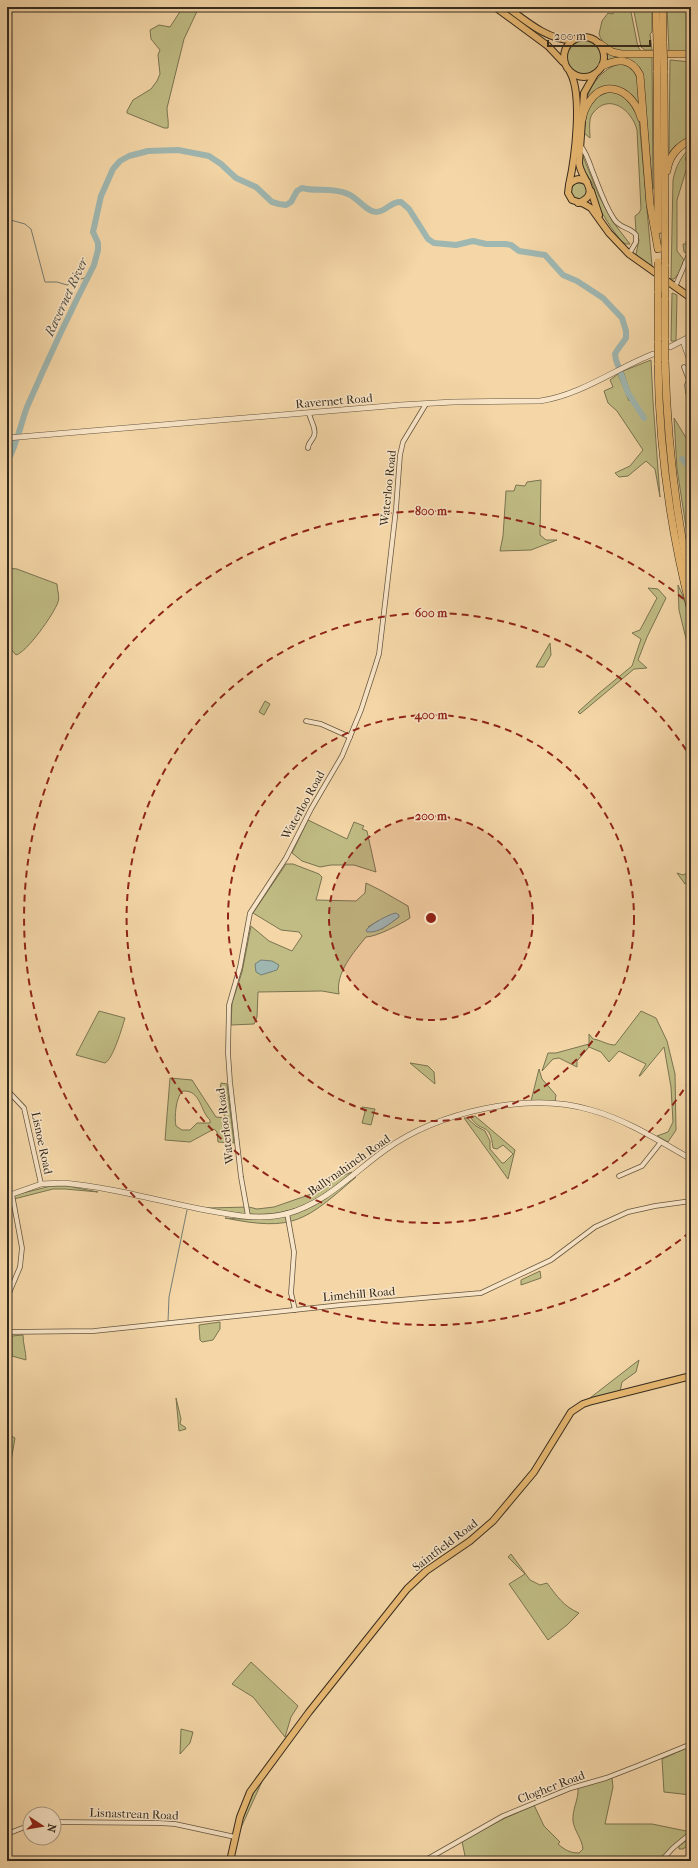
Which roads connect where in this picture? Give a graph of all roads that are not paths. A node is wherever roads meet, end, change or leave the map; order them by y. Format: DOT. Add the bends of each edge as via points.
graph roads {
  1 [pos="496,7"];
  2 [pos="507,7"];
  3 [pos="656,7"];
  4 [pos="663,7"];
  5 [pos="573,40"];
  6 [pos="660,43"];
  7 [pos="600,44"];
  8 [pos="691,54"];
  9 [pos="564,63"];
  10 [pos="602,66"];
  11 [pos="660,71"];
  12 [pos="570,72"];
  13 [pos="595,74"];
  14 [pos="582,120"];
  15 [pos="691,140"];
  16 [pos="580,144"];
  17 [pos="646,152"];
  18 [pos="569,184"];
  19 [pos="588,185"];
  20 [pos="574,202"];
  21 [pos="602,222"];
  22 [pos="658,249"];
  23 [pos="691,250"];
  24 [pos="629,254"];
  25 [pos="685,263"];
  26 [pos="663,264"];
  27 [pos="691,275"];
  28 [pos="675,286"];
  29 [pos="691,298"];
  30 [pos="691,336"];
  31 [pos="683,341"];
  32 [pos="661,342"];
  33 [pos="670,347"];
  34 [pos="653,354"];
  35 [pos="661,362"];
  36 [pos="691,364"];
  37 [pos="684,368"];
  38 [pos="691,392"];
  39 [pos="426,404"];
  40 [pos="309,413"];
  41 [pos="10,438"];
  42 [pos="308,448"];
  43 [pos="691,585"];
  44 [pos="691,610"];
  45 [pos="306,721"];
  46 [pos="350,737"];
  47 [pos="7,1090"];
  48 [pos="661,1142"];
  49 [pos="691,1159"];
  50 [pos="619,1176"];
  51 [pos="40,1184"];
  52 [pos="9,1195"];
  53 [pos="691,1201"];
  54 [pos="287,1213"];
  55 [pos="248,1216"];
  56 [pos="7,1298"];
  57 [pos="295,1310"];
  58 [pos="7,1322"];
  59 [pos="8,1332"];
  60 [pos="691,1376"];
  61 [pos="691,1744"];
  62 [pos="62,1822"];
  63 [pos="22,1828"];
  64 [pos="691,1833"];
  65 [pos="7,1834"];
  66 [pos="236,1837"];
  67 [pos="230,1861"];
  68 [pos="424,1861"];
  69 [pos="661,1861"];
  1 -- 9 [label="main road" via="548,46"];
  2 -- 5 [label="main road" via="554,38"];
  3 -- 6 [label="highway"];
  4 -- 6 [label="highway"];
  5 -- 7 [label="main road" via="580,36 589,37"];
  5 -- 9 [label="main road" via="564,52"];
  6 -- 11 [label="highway, bridge"];
  7 -- 8 [label="highway" via="612,52 621,54"];
  7 -- 10 [label="main road" via="604,57"];
  9 -- 12 [label="main road"];
  10 -- 13 [label="main road"];
  10 -- 17 [label="highway" via="615,60 623,60 632,64 638,71 642,86"];
  11 -- 22 [label="highway"];
  11 -- 26 [label="highway"];
  12 -- 13 [label="main road" via="579,76"];
  12 -- 18 [label="main road" via="576,86 577,108"];
  13 -- 14 [label="main road" via="584,93"];
  14 -- 16 [label="main road"];
  14 -- 17 [label="highway" via="589,102 597,94 607,90 625,93 636,103 639,110"];
  15 -- 26 [label="highway" via="674,152 668,168"];
  16 -- 19 [label="main road" via="579,168"];
  16 -- 24 [label="street" via="615,220 621,227 631,230 636,235 636,242"];
  17 -- 22 [label="highway" via="650,204"];
  18 -- 19 [label="main road" via="576,179 582,179"];
  18 -- 20 [label="main road" via="568,193"];
  19 -- 20 [label="main road" via="588,196"];
  19 -- 21 [label="main road"];
  20 -- 21 [label="main road" via="591,208"];
  21 -- 24 [label="main road"];
  22 -- 26 [label="highway"];
  23 -- 25 [label="street"];
  24 -- 28 [label="main road"];
  25 -- 27 [label="street" via="689,264"];
  25 -- 28 [label="street"];
  26 -- 32 [label="highway, bridge" via="665,298"];
  26 -- 32 [label="highway, bridge" via="658,291"];
  28 -- 29 [label="main road"];
  30 -- 31 [label="street"];
  31 -- 33 [label="street"];
  31 -- 36 [label="street"];
  32 -- 35 [label="highway, bridge"];
  34 -- 39 [label="street, Ravernet Road" via="582,388 550,400"];
  35 -- 43 [label="highway" via="680,532"];
  35 -- 44 [label="highway" via="660,421 666,481"];
  37 -- 38 [label="street" via="689,380 688,393"];
  39 -- 40 [label="street, Ravernet Road"];
  39 -- 46 [label="street, Waterloo Road" via="401,448 379,654"];
  40 -- 41 [label="street, Ravernet Road"];
  40 -- 42 [label="street" via="315,431"];
  45 -- 46 [label="street" via="321,724"];
  46 -- 55 [label="street, Waterloo Road" via="286,858 250,913 240,967 229,1005 230,1082"];
  47 -- 51 [label="street, Lisnoe Road" via="24,1108"];
  48 -- 49 [label="street, Ballynahinch Road"];
  48 -- 50 [label="street" via="642,1166"];
  48 -- 54 [label="street, Ballynahinch Road" via="618,1120 580,1107 528,1104 480,1110 437,1123 406,1137 317,1201"];
  51 -- 52 [label="street, Ballynahinch Road"];
  51 -- 55 [label="street, Ballynahinch Road" via="76,1184"];
  52 -- 56 [label="street" via="22,1248 20,1267"];
  53 -- 57 [label="street, Limehill Road" via="628,1212 595,1227 551,1260 480,1293"];
  54 -- 55 [label="street, Ballynahinch Road" via="264,1217"];
  54 -- 57 [label="street" via="294,1252 292,1294"];
  57 -- 59 [label="street, Limehill Road" via="94,1331"];
  58 -- 59 [label="street"];
  60 -- 66 [label="main road, Saintfield Road" via="592,1401 571,1412 534,1472 506,1507 486,1528 426,1571 407,1589 309,1712 250,1792"];
  61 -- 68 [label="street, Clogher Road" via="503,1816"];
  62 -- 66 [label="street, Lisnastrean Road" via="175,1824"];
  63 -- 65 [label="street"];
  64 -- 69 [label="street"];
  66 -- 67 [label="main road, Saintfield Road"];
}
